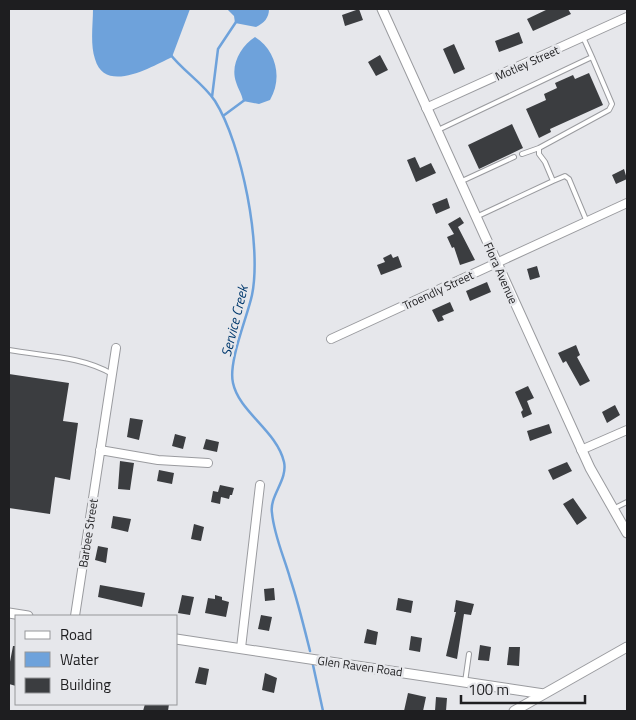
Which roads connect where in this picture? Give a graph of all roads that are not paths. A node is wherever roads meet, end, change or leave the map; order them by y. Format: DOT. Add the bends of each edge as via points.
graph roads {
  1 [pos="382,9"];
  2 [pos="627,17"];
  3 [pos="583,37"];
  4 [pos="592,57"];
  5 [pos="426,108"];
  6 [pos="436,131"];
  7 [pos="539,148"];
  8 [pos="522,154"];
  9 [pos="514,157"];
  10 [pos="553,181"];
  11 [pos="460,182"];
  12 [pos="627,203"];
  13 [pos="476,217"];
  14 [pos="587,222"];
  15 [pos="496,263"];
  16 [pos="330,340"];
  17 [pos="116,348"];
  18 [pos="9,350"];
  19 [pos="112,374"];
  20 [pos="627,430"];
  21 [pos="100,450"];
  22 [pos="581,450"];
  23 [pos="208,464"];
  24 [pos="260,485"];
  25 [pos="627,502"];
  26 [pos="613,509"];
  27 [pos="627,533"];
  28 [pos="9,613"];
  29 [pos="22,615"];
  30 [pos="75,615"];
  31 [pos="178,639"];
  32 [pos="627,647"];
  33 [pos="240,648"];
  34 [pos="469,654"];
  35 [pos="465,682"];
  36 [pos="544,694"];
  37 [pos="514,711"];
  1 -- 5 [label="street, Flora Avenue"];
  2 -- 3 [label="street, Motley Street"];
  3 -- 4 [label="lane"];
  3 -- 5 [label="street, Motley Street"];
  4 -- 6 [label="lane"];
  4 -- 7 [label="lane" via="612,104 609,110"];
  5 -- 6 [label="street, Flora Avenue"];
  6 -- 11 [label="street, Flora Avenue"];
  7 -- 8 [label="lane"];
  7 -- 10 [label="lane"];
  9 -- 11 [label="lane"];
  10 -- 13 [label="lane"];
  10 -- 14 [label="lane" via="565,176 569,178"];
  11 -- 13 [label="street, Flora Avenue"];
  12 -- 14 [label="street, Troendly Street"];
  13 -- 15 [label="street, Flora Avenue"];
  14 -- 15 [label="street, Troendly Street"];
  15 -- 16 [label="street, Troendly Street"];
  15 -- 22 [label="street, Flora Avenue"];
  17 -- 19 [label="street, Barbee Street"];
  18 -- 19 [label="lane" via="69,359"];
  19 -- 21 [label="street, Barbee Street"];
  20 -- 22 [label="street"];
  21 -- 23 [label="street"];
  21 -- 30 [label="street, Barbee Street"];
  22 -- 26 [label="street, Flora Avenue"];
  24 -- 33 [label="street"];
  25 -- 26 [label="lane"];
  26 -- 27 [label="street, Flora Avenue"];
  28 -- 29 [label="street"];
  31 -- 33 [label="street, Glen Raven Road"];
  32 -- 36 [label="street"];
  33 -- 35 [label="street, Glen Raven Road"];
  34 -- 35 [label="lane"];
  35 -- 36 [label="street, Glen Raven Road"];
  36 -- 37 [label="street"];
}
